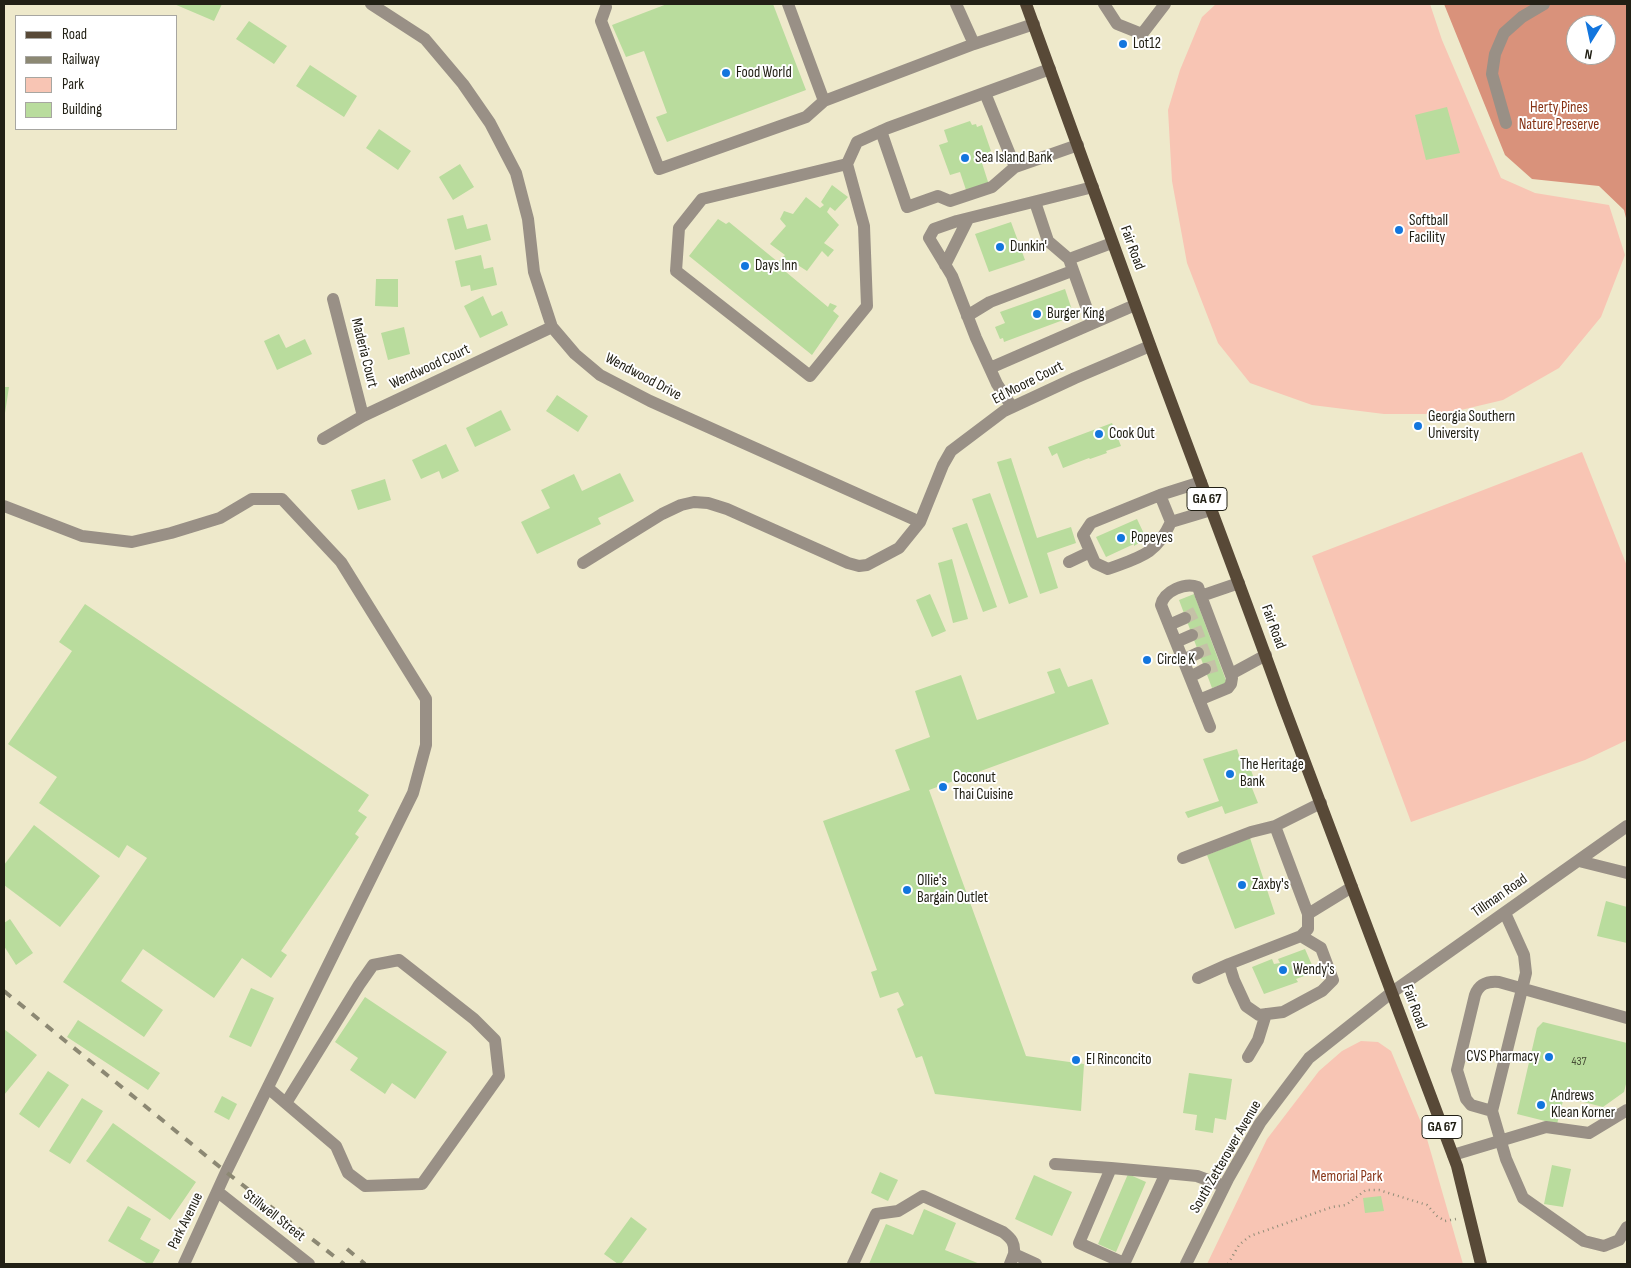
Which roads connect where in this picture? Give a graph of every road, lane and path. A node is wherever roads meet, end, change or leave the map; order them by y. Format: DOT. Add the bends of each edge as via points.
graph roads {
  1 [pos="371,4"];
  2 [pos="788,4"];
  3 [pos="956,4"];
  4 [pos="1026,4"];
  5 [pos="1104,4"];
  6 [pos="1544,4"];
  7 [pos="608,5"];
  8 [pos="1161,5"];
  9 [pos="1034,24"];
  10 [pos="974,44"];
  11 [pos="1050,69"];
  12 [pos="985,92"];
  13 [pos="824,101"];
  14 [pos="1506,123"];
  15 [pos="882,131"];
  16 [pos="1078,145"];
  17 [pos="847,164"];
  18 [pos="1014,168"];
  19 [pos="1093,187"];
  20 [pos="1035,202"];
  21 [pos="968,219"];
  22 [pos="1112,243"];
  23 [pos="945,265"];
  24 [pos="1070,265"];
  25 [pos="333,299"];
  26 [pos="1135,304"];
  27 [pos="967,316"];
  28 [pos="1092,323"];
  29 [pos="552,327"];
  30 [pos="1150,346"];
  31 [pos="990,368"];
  32 [pos="1012,407"];
  33 [pos="363,416"];
  34 [pos="323,439"];
  35 [pos="1201,482"];
  36 [pos="1160,495"];
  37 [pos="4,506"];
  38 [pos="1212,510"];
  39 [pos="1119,512"];
  40 [pos="920,522"];
  41 [pos="1171,522"];
  42 [pos="1157,545"];
  43 [pos="1090,552"];
  44 [pos="1068,562"];
  45 [pos="583,563"];
  46 [pos="1239,583"];
  47 [pos="1202,605"];
  48 [pos="1185,618"];
  49 [pos="1169,625"];
  50 [pos="1192,635"];
  51 [pos="1176,642"];
  52 [pos="1198,653"];
  53 [pos="1266,655"];
  54 [pos="1183,660"];
  55 [pos="1226,667"];
  56 [pos="1204,670"];
  57 [pos="1190,677"];
  58 [pos="1199,700"];
  59 [pos="1210,727"];
  60 [pos="1321,804"];
  61 [pos="1275,826"];
  62 [pos="1627,826"];
  63 [pos="1183,858"];
  64 [pos="1579,861"];
  65 [pos="1627,873"];
  66 [pos="1352,887"];
  67 [pos="1505,913"];
  68 [pos="1308,914"];
  69 [pos="1301,936"];
  70 [pos="1229,964"];
  71 [pos="1198,978"];
  72 [pos="1522,989"];
  73 [pos="1392,993"];
  74 [pos="1266,1014"];
  75 [pos="1627,1018"];
  76 [pos="1248,1057"];
  77 [pos="268,1088"];
  78 [pos="286,1103"];
  79 [pos="1627,1110"];
  80 [pos="1492,1111"];
  81 [pos="1500,1139"];
  82 [pos="1452,1155"];
  83 [pos="1055,1164"];
  84 [pos="1111,1168"];
  85 [pos="1166,1173"];
  86 [pos="1224,1186"];
  87 [pos="218,1192"];
  88 [pos="1469,1216"];
  89 [pos="1627,1227"];
  90 [pos="1012,1259"];
  91 [pos="184,1264"];
  92 [pos="309,1264"];
  93 [pos="853,1264"];
  94 [pos="1036,1264"];
  95 [pos="1124,1264"];
  96 [pos="1186,1264"];
  97 [pos="1228,1264"];
  98 [pos="1481,1264"];
  1 -- 29 [label="street, Wendwood Drive" via="425,39 463,84 490,123 516,173 528,219 534,272"];
  2 -- 13 [label="street"];
  3 -- 10 [label="street"];
  4 -- 9 [label="main road, Fair Road / GA 67"];
  5 -- 8 [label="street" via="1117,24 1142,34"];
  6 -- 14 [label="street" via="1504,33 1495,54 1492,74"];
  7 -- 13 [label="street" via="601,21 659,169 806,117"];
  9 -- 10 [label="street"];
  9 -- 11 [label="main road, Fair Road / GA 67"];
  10 -- 13 [label="street"];
  11 -- 12 [label="street"];
  11 -- 16 [label="main road, Fair Road / GA 67"];
  12 -- 15 [label="street"];
  12 -- 18 [label="street"];
  15 -- 17 [label="street" via="857,142"];
  15 -- 18 [label="street" via="907,207 938,196 950,202 992,186"];
  16 -- 18 [label="street"];
  16 -- 19 [label="main road, Fair Road / GA 67"];
  17 -- 17 [label="street" via="702,199 679,228 676,271 810,376 867,306 864,226"];
  19 -- 20 [label="street"];
  19 -- 22 [label="main road, Fair Road / GA 67"];
  20 -- 21 [label="street"];
  20 -- 24 [label="street" via="1048,241"];
  21 -- 23 [label="street"];
  21 -- 23 [label="street" via="934,229 929,238"];
  22 -- 24 [label="street"];
  22 -- 26 [label="main road, Fair Road / GA 67"];
  23 -- 27 [label="street"];
  24 -- 27 [label="street"];
  24 -- 28 [label="street"];
  25 -- 33 [label="street, Maderia Court"];
  26 -- 28 [label="street"];
  26 -- 30 [label="main road, Fair Road / GA 67"];
  27 -- 31 [label="street"];
  28 -- 31 [label="street"];
  29 -- 33 [label="street, Wendwood Court"];
  29 -- 40 [label="street, Wendwood Drive" via="575,354 600,375 650,401"];
  30 -- 32 [label="street, Ed Moore Court"];
  30 -- 35 [label="main road, Fair Road / GA 67"];
  31 -- 32 [label="street"];
  32 -- 40 [label="street, Ed Moore Court" via="951,451"];
  33 -- 34 [label="street, Wendwood Court"];
  35 -- 36 [label="street"];
  35 -- 38 [label="main road, Fair Road / GA 67"];
  36 -- 39 [label="street"];
  36 -- 41 [label="street"];
  37 -- 77 [label="street, Park Avenue" via="82,536 132,542 220,518 252,499 282,499 341,562 426,699 426,744 413,793"];
  38 -- 41 [label="street"];
  38 -- 46 [label="main road, Fair Road / GA 67"];
  39 -- 42 [label="street" via="1115,520 1094,532 1092,538 1103,560 1109,563 1140,548"];
  39 -- 43 [label="street" via="1091,523 1083,535"];
  40 -- 45 [label="street, Ed Moore Court" via="899,548 859,566 727,509 694,502 662,514"];
  41 -- 42 [label="street"];
  42 -- 43 [label="street" via="1147,555 1108,569 1095,564"];
  43 -- 44 [label="street"];
  46 -- 47 [label="street"];
  46 -- 53 [label="main road, Fair Road / GA 67"];
  47 -- 49 [label="street" via="1198,587 1186,586 1169,592 1161,605"];
  47 -- 55 [label="street"];
  48 -- 49 [label="street"];
  49 -- 51 [label="street"];
  50 -- 51 [label="street"];
  51 -- 54 [label="street"];
  52 -- 54 [label="street"];
  53 -- 55 [label="street"];
  53 -- 60 [label="main road, Fair Road / GA 67"];
  54 -- 57 [label="street"];
  55 -- 58 [label="street" via="1232,678 1228,688"];
  56 -- 57 [label="street"];
  57 -- 58 [label="street"];
  58 -- 59 [label="street"];
  60 -- 61 [label="street"];
  60 -- 66 [label="main road, Fair Road / GA 67"];
  61 -- 63 [label="street"];
  61 -- 68 [label="street"];
  62 -- 64 [label="street, Tillman Road"];
  64 -- 65 [label="street"];
  64 -- 67 [label="street, Tillman Road"];
  66 -- 68 [label="street"];
  66 -- 73 [label="main road, Fair Road / GA 67"];
  67 -- 72 [label="street" via="1524,955 1526,973"];
  67 -- 73 [label="street, Tillman Road"];
  68 -- 69 [label="street" via="1308,929"];
  69 -- 70 [label="street"];
  69 -- 74 [label="street" via="1321,948 1333,980 1322,991 1283,1012"];
  70 -- 71 [label="street"];
  70 -- 74 [label="street" via="1246,1006 1259,1015"];
  72 -- 75 [label="street"];
  72 -- 80 [label="street"];
  72 -- 80 [label="street" via="1490,981 1477,988 1475,995 1457,1070 1471,1105"];
  73 -- 82 [label="main road, Fair Road / GA 67"];
  73 -- 86 [label="street, South Zetterower Avenue" via="1309,1058 1260,1123"];
  74 -- 76 [label="street" via="1258,1040"];
  77 -- 78 [label="street"];
  77 -- 87 [label="street, Park Avenue"];
  78 -- 78 [label="street" via="336,1146 348,1173 365,1186 422,1184 499,1076 495,1040 474,1019 398,960 373,965"];
  79 -- 81 [label="street" via="1589,1132 1546,1126"];
  80 -- 81 [label="street"];
  81 -- 82 [label="street"];
  81 -- 89 [label="street" via="1523,1198 1584,1241 1604,1246 1619,1240"];
  82 -- 88 [label="main road, Fair Road / GA 67"];
  83 -- 84 [label="street"];
  84 -- 85 [label="street"];
  84 -- 95 [label="street" via="1079,1243"];
  85 -- 86 [label="street" via="1197,1176"];
  85 -- 95 [label="street"];
  86 -- 96 [label="street, South Zetterower Avenue"];
  87 -- 91 [label="street, Park Avenue"];
  87 -- 92 [label="street, Stillwell Street"];
  88 -- 97 [label="path" via="1445,1221 1427,1205 1379,1190 1366,1190 1346,1205 1250,1236 1239,1245"];
  88 -- 98 [label="main road, Fair Road / GA 67"];
  90 -- 93 [label="street" via="1014,1245 1003,1232 923,1196 898,1211 876,1214"];
  90 -- 94 [label="street"];
}
